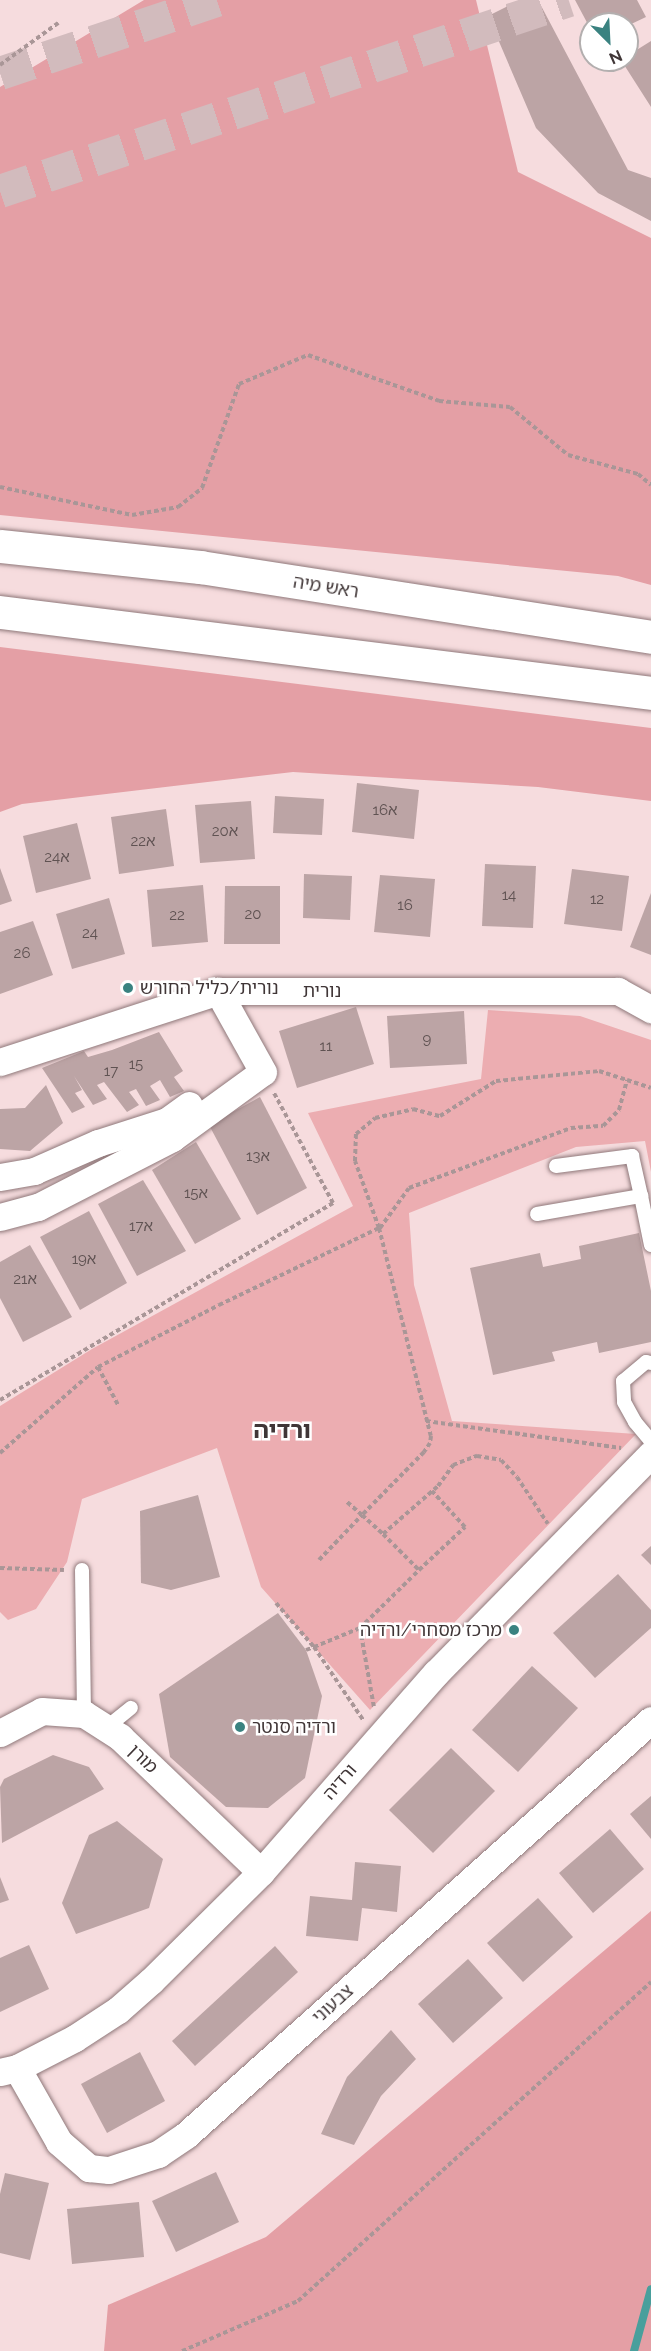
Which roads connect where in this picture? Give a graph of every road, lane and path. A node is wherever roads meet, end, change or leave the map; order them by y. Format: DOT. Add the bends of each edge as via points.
graph roads {
  1 [pos="58,23"];
  2 [pos="0,64"];
  3 [pos="651,485"];
  4 [pos="0,487"];
  5 [pos="0,546"];
  6 [pos="0,612"];
  7 [pos="651,637"];
  8 [pos="651,693"];
  9 [pos="218,991"];
  10 [pos="651,1009"];
  11 [pos="0,1062"];
  12 [pos="259,1064"];
  13 [pos="627,1080"];
  14 [pos="651,1088"];
  15 [pos="556,1166"];
  16 [pos="0,1177"];
  17 [pos="641,1196"];
  18 [pos="537,1214"];
  19 [pos="0,1217"];
  20 [pos="380,1228"];
  21 [pos="651,1245"];
  22 [pos="651,1363"];
  23 [pos="99,1367"];
  24 [pos="0,1400"];
  25 [pos="118,1405"];
  26 [pos="426,1420"];
  27 [pos="651,1441"];
  28 [pos="639,1452"];
  29 [pos="0,1454"];
  30 [pos="432,1491"];
  31 [pos="348,1502"];
  32 [pos="362,1515"];
  33 [pos="383,1534"];
  34 [pos="562,1544"];
  35 [pos="319,1560"];
  36 [pos="0,1568"];
  37 [pos="82,1570"];
  38 [pos="419,1570"];
  39 [pos="276,1603"];
  40 [pos="360,1628"];
  41 [pos="314,1647"];
  42 [pos="306,1650"];
  43 [pos="131,1708"];
  44 [pos="651,1720"];
  45 [pos="95,1721"];
  46 [pos="0,1733"];
  47 [pos="378,1739"];
  48 [pos="261,1872"];
  49 [pos="651,1982"];
  50 [pos="8,2070"];
  51 [pos="182,2351"];
  1 -- 2 [label="path"];
  3 -- 4 [label="path" via="638,474 568,455 510,407 439,401 308,355 239,384 202,488 178,507 132,516"];
  5 -- 7 [label="street, ראש מיה" via="200,567"];
  6 -- 8 [label="street"];
  9 -- 10 [label="street, נורית" via="618,991"];
  9 -- 11 [label="street, נורית"];
  9 -- 12 [label="street"];
  12 -- 16 [label="street" via="167,1121 98,1143 34,1171"];
  12 -- 19 [label="street" via="172,1138 38,1207"];
  12 -- 24 [label="path" via="333,1203"];
  13 -- 14 [label="path"];
  13 -- 20 [label="path" via="619,1110 603,1126 570,1128 409,1188"];
  13 -- 20 [label="path" via="599,1071 496,1081 440,1116 413,1109 375,1118 356,1134 355,1161"];
  15 -- 17 [label="lane" via="632,1156"];
  17 -- 18 [label="lane"];
  17 -- 21 [label="lane"];
  20 -- 23 [label="path"];
  20 -- 26 [label="path"];
  22 -- 27 [label="lane" via="646,1362 623,1381 624,1402"];
  23 -- 25 [label="path"];
  23 -- 29 [label="path"];
  26 -- 28 [label="path"];
  26 -- 32 [label="path" via="431,1436 424,1452"];
  28 -- 34 [label="street, ורדיה"];
  30 -- 33 [label="path"];
  30 -- 34 [label="path" via="453,1465 477,1456 501,1460"];
  30 -- 38 [label="path" via="465,1527"];
  31 -- 32 [label="path"];
  32 -- 33 [label="path"];
  32 -- 35 [label="path"];
  33 -- 38 [label="path"];
  34 -- 47 [label="street, ורדיה" via="436,1673"];
  36 -- 37 [label="path"];
  37 -- 45 [label="lane"];
  38 -- 40 [label="path"];
  39 -- 41 [label="path"];
  40 -- 41 [label="path"];
  40 -- 47 [label="path"];
  41 -- 42 [label="path"];
  41 -- 47 [label="path"];
  43 -- 45 [label="lane"];
  44 -- 50 [label="street, צבעוני" via="186,2135 158,2154 109,2170 89,2168 59,2142"];
  45 -- 46 [label="street" via="42,1711"];
  45 -- 48 [label="street, מורן" via="120,1737"];
  47 -- 48 [label="street, ורדיה"];
  48 -- 50 [label="street, ורדיה" via="118,2010 75,2038"];
  49 -- 51 [label="path" via="298,2301"];
}
